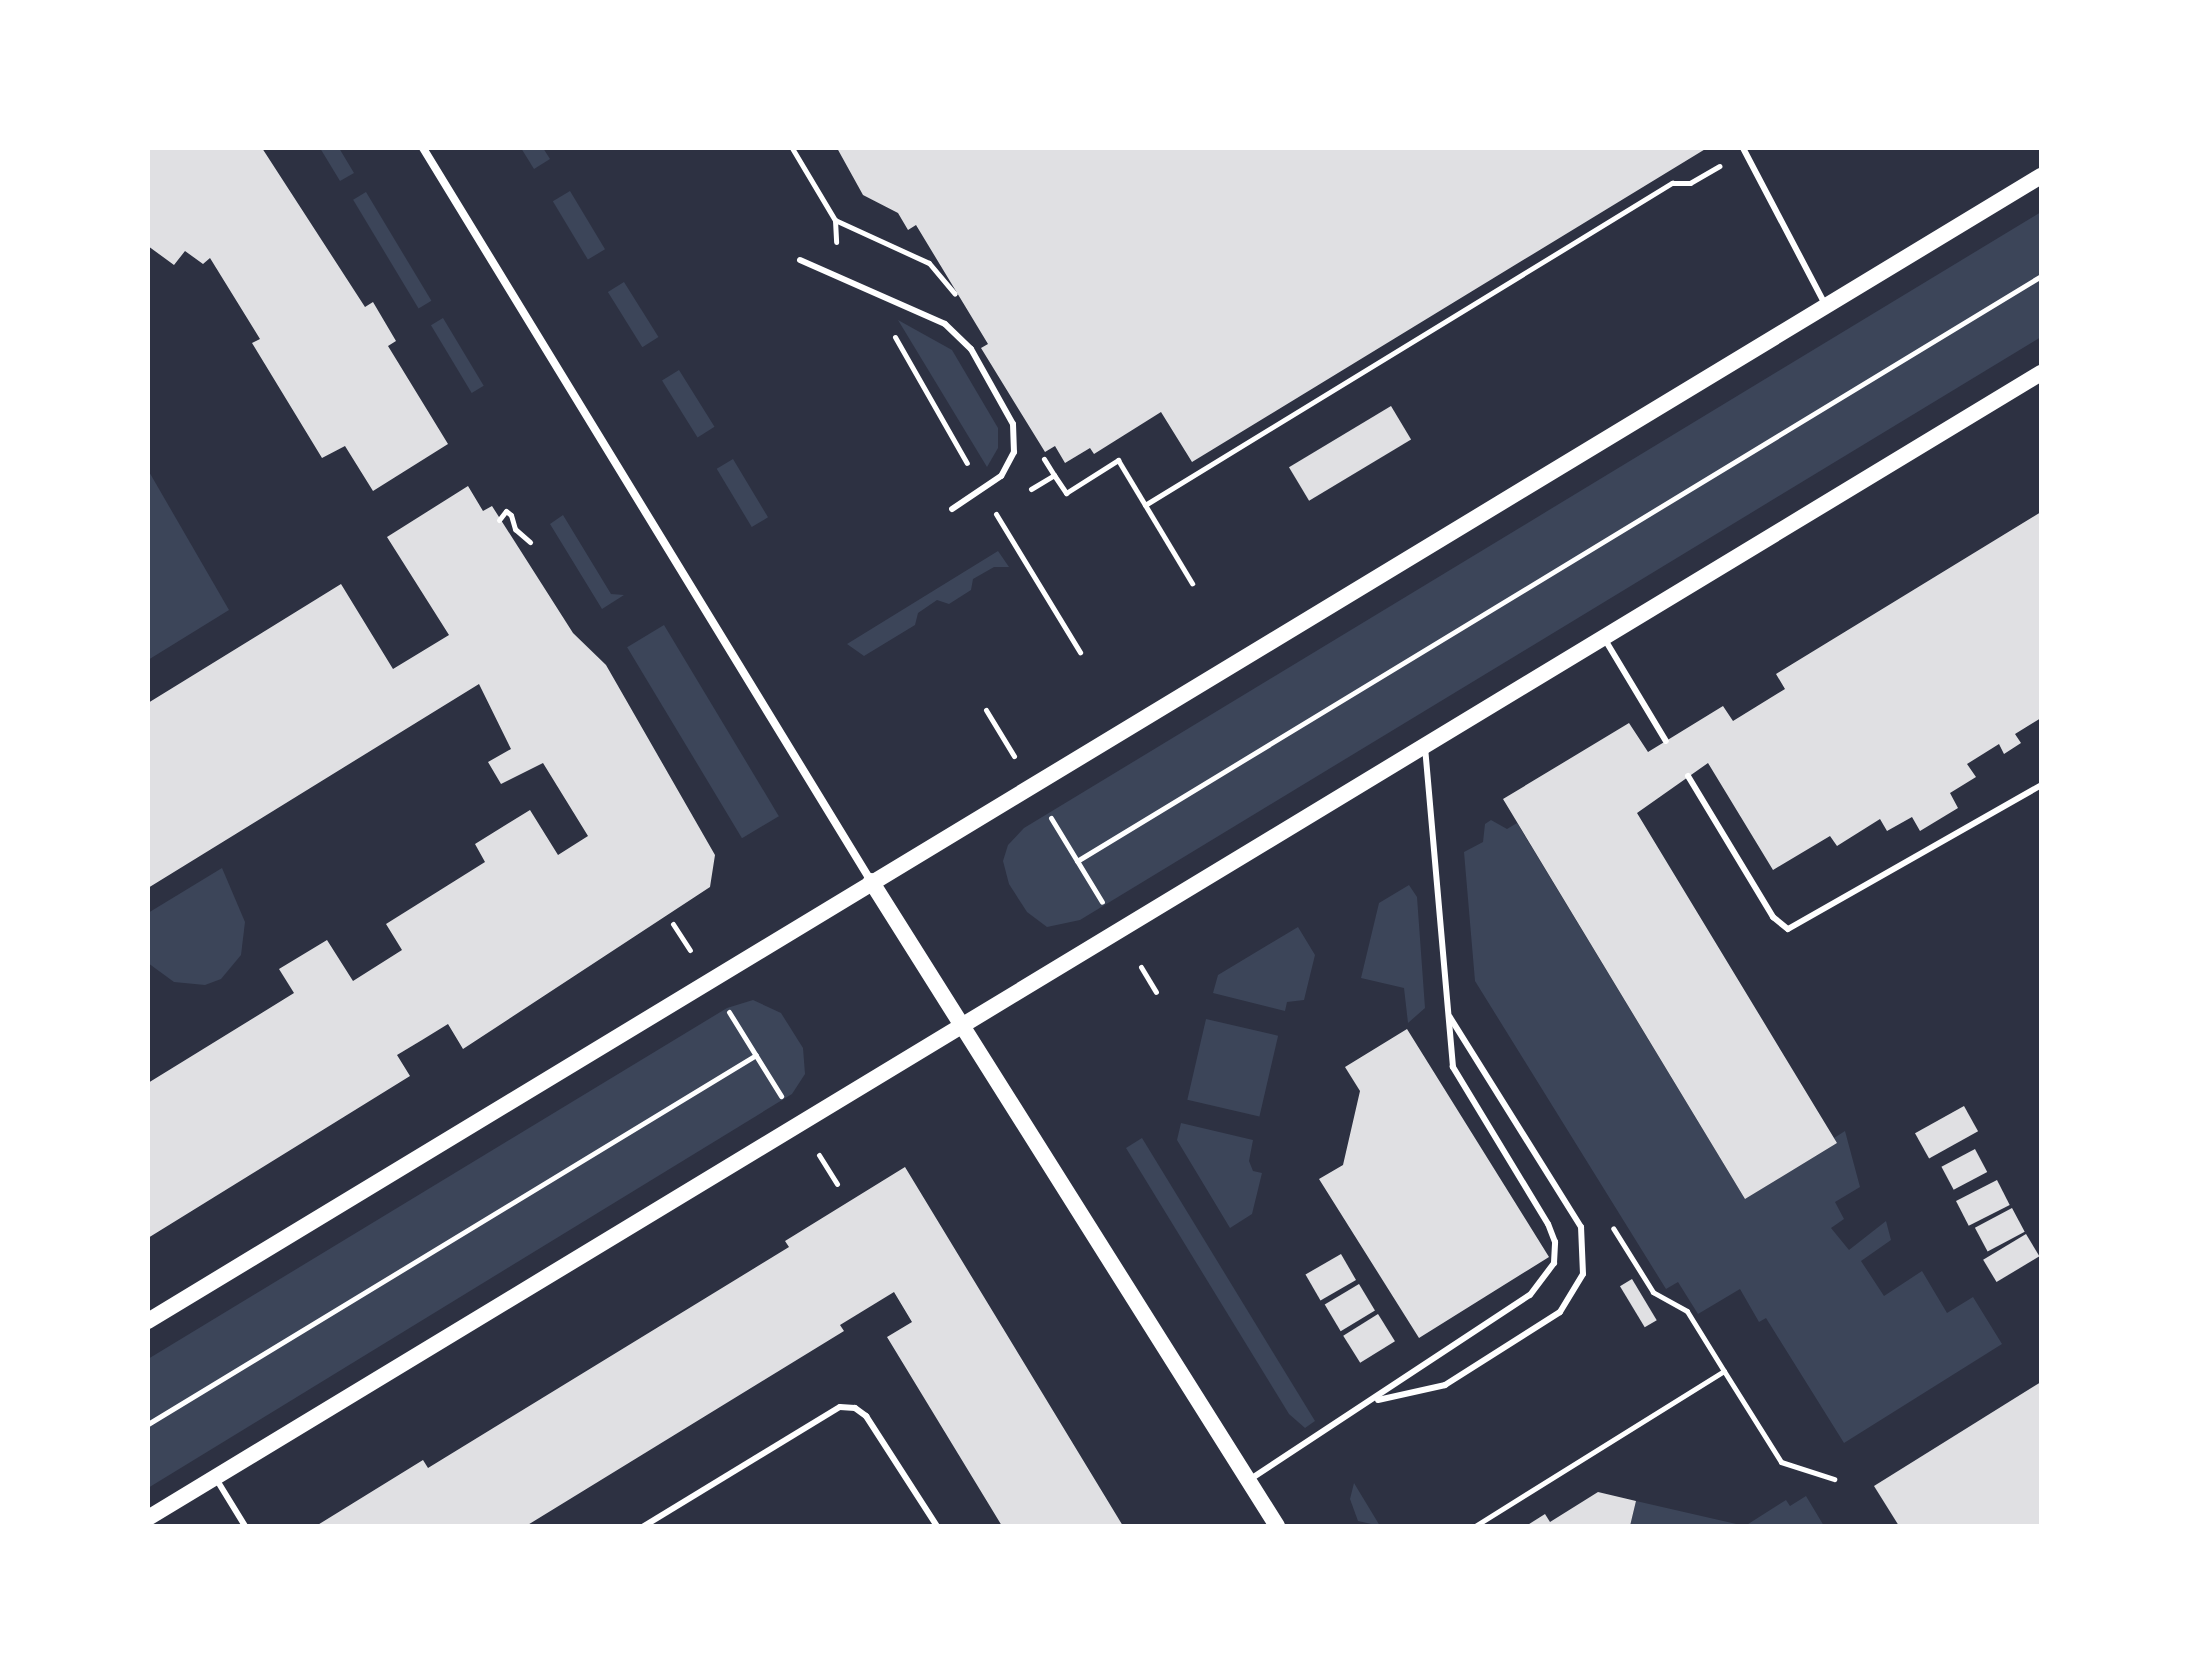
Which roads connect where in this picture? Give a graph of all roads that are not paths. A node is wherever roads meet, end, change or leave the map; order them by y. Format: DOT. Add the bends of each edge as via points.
graph roads {
  1 [pos="423,148"];
  2 [pos="1744,150"];
  3 [pos="2041,176"];
  4 [pos="800,260"];
  5 [pos="1826,307"];
  6 [pos="2041,373"];
  7 [pos="952,509"];
  8 [pos="1604,638"];
  9 [pos="1666,741"];
  10 [pos="1425,747"];
  11 [pos="1688,776"];
  12 [pos="2041,785"];
  13 [pos="871,881"];
  14 [pos="1448,1013"];
  15 [pos="965,1028"];
  16 [pos="148,1321"];
  17 [pos="1378,1400"];
  18 [pos="215,1477"];
  19 [pos="1249,1480"];
  20 [pos="148,1518"];
  21 [pos="245,1526"];
  22 [pos="644,1526"];
  23 [pos="937,1526"];
  24 [pos="1277,1526"];
  1 -- 13 [label="street"];
  2 -- 5 [label="lane"];
  3 -- 5 [label="main road"];
  4 -- 7 [label="lane" via="945,324 971,349 1009,413 1014,452 1001,476"];
  5 -- 13 [label="main road"];
  6 -- 8 [label="main road"];
  8 -- 9 [label="lane"];
  8 -- 10 [label="main road"];
  10 -- 14 [label="lane"];
  10 -- 15 [label="main road"];
  11 -- 12 [label="lane" via="1773,917 1788,929"];
  13 -- 15 [label="main road"];
  13 -- 16 [label="main road"];
  14 -- 17 [label="lane" via="1453,1067 1548,1224 1555,1242 1554,1263 1530,1295 1415,1367"];
  14 -- 17 [label="lane" via="1581,1227 1583,1274 1560,1312 1445,1385"];
  15 -- 18 [label="main road"];
  15 -- 19 [label="main road"];
  17 -- 19 [label="lane"];
  18 -- 20 [label="main road"];
  18 -- 21 [label="lane"];
  19 -- 24 [label="main road"];
  22 -- 23 [label="lane" via="840,1407 866,1416"];
}
